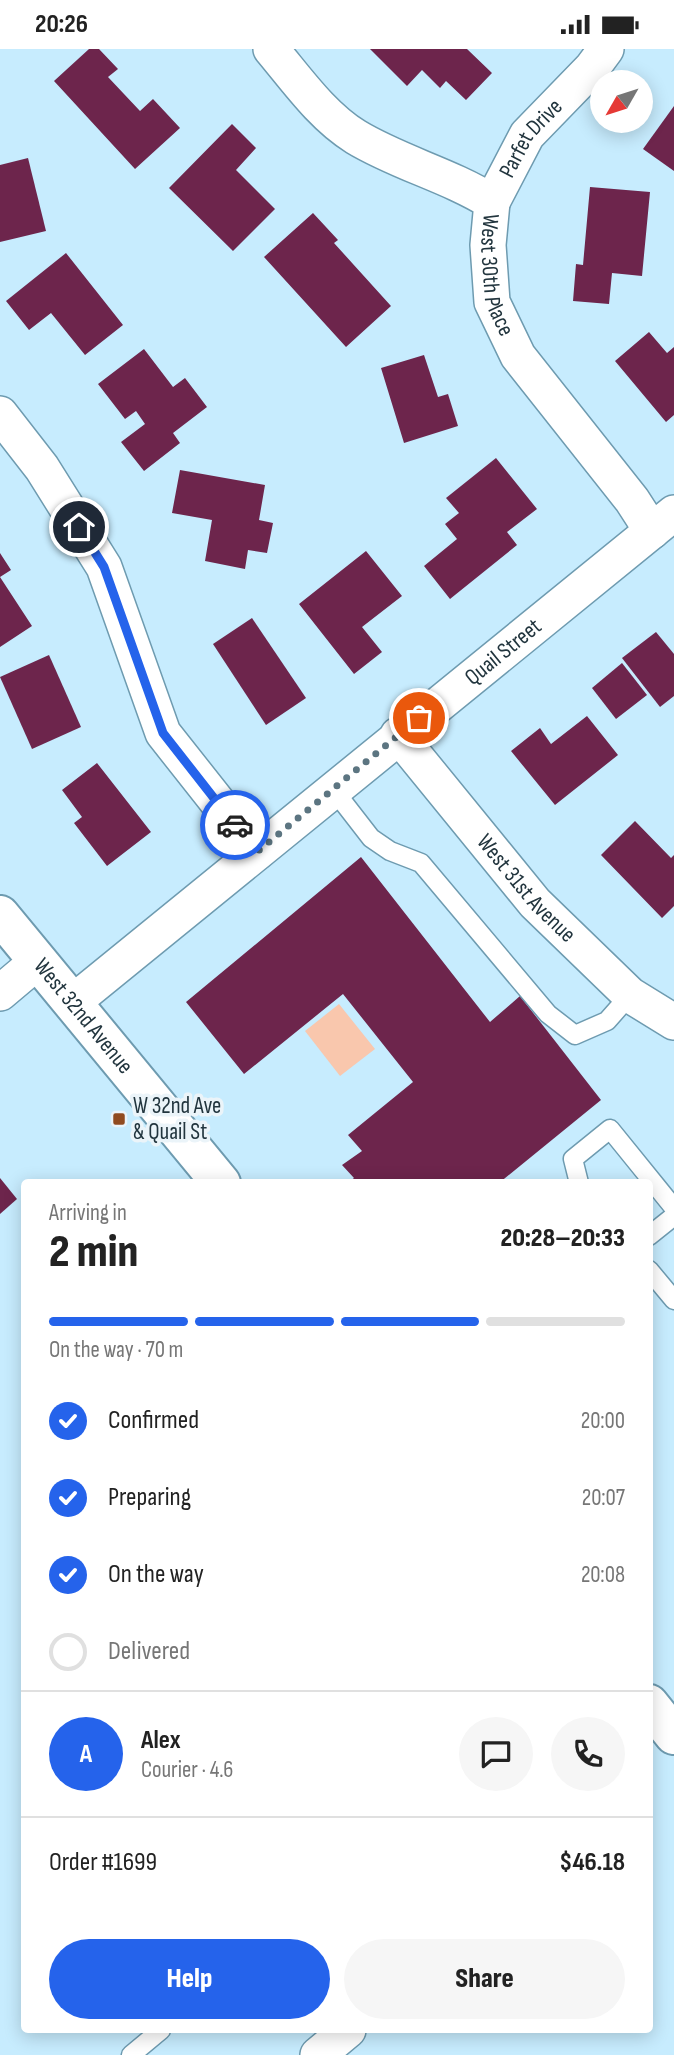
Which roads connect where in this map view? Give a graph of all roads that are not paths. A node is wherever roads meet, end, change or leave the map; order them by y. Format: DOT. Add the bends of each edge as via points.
graph roads {
  1 [pos="271,49"];
  2 [pos="606,49"];
  3 [pos="492,202"];
  4 [pos="0,414"];
  5 [pos="663,522"];
  6 [pos="398,735"];
  7 [pos="332,789"];
  8 [pos="257,852"];
  9 [pos="0,915"];
  10 [pos="38,961"];
  11 [pos="0,993"];
  12 [pos="630,995"];
  13 [pos="72,1003"];
  14 [pos="674,1022"];
  15 [pos="218,1179"];
  16 [pos="578,1179"];
  17 [pos="651,1179"];
  18 [pos="653,1182"];
  19 [pos="674,1208"];
  20 [pos="674,1216"];
  21 [pos="653,1233"];
  22 [pos="653,1275"];
  23 [pos="674,1300"];
  24 [pos="157,2033"];
  25 [pos="344,2033"];
  26 [pos="131,2055"];
  27 [pos="317,2055"];
  1 -- 3 [label="street, West 30th Place" via="324,111 355,137 464,184"];
  2 -- 3 [label="street, Parfet Drive" via="527,135"];
  3 -- 5 [label="street, West 30th Place" via="488,245 492,302 518,356 632,500"];
  4 -- 8 [label="street" via="42,468 104,567 163,733"];
  5 -- 6 [label="street, Quail Street"];
  6 -- 7 [label="street, Quail Street"];
  6 -- 12 [label="street, West 31st Avenue" via="535,903"];
  7 -- 8 [label="street, Quail Street"];
  7 -- 12 [label="lane" via="371,838 421,863 548,1014 575,1035 607,1021"];
  8 -- 13 [label="street, Quail Street"];
  9 -- 10 [label="street, West 32nd Avenue"];
  10 -- 11 [label="street"];
  10 -- 13 [label="street, West 32nd Avenue"];
  12 -- 14 [label="street, West 31st Avenue"];
  13 -- 15 [label="street, West 32nd Avenue"];
  16 -- 17 [label="lane" via="573,1159 610,1129"];
  18 -- 19 [label="lane"];
  20 -- 21 [label="lane"];
  22 -- 23 [label="lane"];
  24 -- 26 [label="lane"];
  25 -- 27 [label="street"];
}
